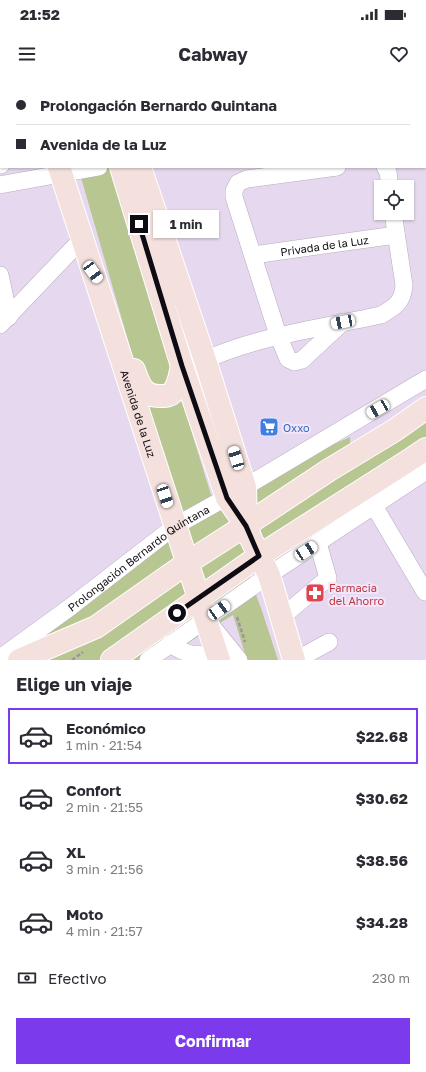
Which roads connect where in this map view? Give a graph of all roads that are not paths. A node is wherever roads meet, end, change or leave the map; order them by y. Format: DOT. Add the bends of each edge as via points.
graph roads {
  1 [pos="86,168"];
  2 [pos="121,168"];
  3 [pos="140,168"];
  4 [pos="330,168"];
  5 [pos="386,168"];
  6 [pos="60,170"];
  7 [pos="389,180"];
  8 [pos="0,185"];
  9 [pos="394,220"];
  10 [pos="396,236"];
  11 [pos="82,239"];
  12 [pos="253,255"];
  13 [pos="93,272"];
  14 [pos="0,275"];
  15 [pos="4,321"];
  16 [pos="343,322"];
  17 [pos="278,335"];
  18 [pos="205,360"];
  19 [pos="182,366"];
  20 [pos="426,379"];
  21 [pos="426,408"];
  22 [pos="426,448"];
  23 [pos="426,471"];
  24 [pos="236,492"];
  25 [pos="374,506"];
  26 [pos="175,526"];
  27 [pos="246,526"];
  28 [pos="318,543"];
  29 [pos="259,556"];
  30 [pos="187,563"];
  31 [pos="270,575"];
  32 [pos="425,592"];
  33 [pos="199,598"];
  34 [pos="282,616"];
  35 [pos="206,619"];
  36 [pos="329,642"];
  37 [pos="174,652"];
  38 [pos="243,653"];
  39 [pos="218,657"];
  40 [pos="0,658"];
  41 [pos="19,660"];
  42 [pos="112,660"];
  43 [pos="149,660"];
  44 [pos="295,660"];
  1 -- 6 [label="street"];
  2 -- 19 [label="main road"];
  3 -- 18 [label="main road"];
  4 -- 12 [label="street" via="247,179 238,183 234,197"];
  5 -- 7 [label="street"];
  6 -- 8 [label="street"];
  6 -- 11 [label="main road, Avenida de la Luz"];
  9 -- 10 [label="street"];
  10 -- 12 [label="street, Privada de la Luz"];
  10 -- 16 [label="street" via="404,285 403,295 391,309 381,315"];
  11 -- 13 [label="main road, Avenida de la Luz"];
  11 -- 15 [label="street"];
  12 -- 17 [label="street"];
  13 -- 19 [label="main road" via="110,296 142,390 155,396 167,396 176,387"];
  13 -- 26 [label="main road, Avenida de la Luz"];
  14 -- 15 [label="street"];
  16 -- 17 [label="street"];
  16 -- 17 [label="street" via="302,360 294,362 288,359"];
  17 -- 18 [label="street"];
  18 -- 24 [label="main road"];
  19 -- 24 [label="main road"];
  20 -- 24 [label="street, Prolongación Bernardo Quintana"];
  21 -- 27 [label="main road"];
  22 -- 29 [label="main road"];
  23 -- 25 [label="street"];
  24 -- 26 [label="street, Prolongación Bernardo Quintana"];
  24 -- 27 [label="main road"];
  25 -- 28 [label="street"];
  25 -- 32 [label="street"];
  26 -- 30 [label="main road, Avenida de la Luz"];
  26 -- 40 [label="street, Prolongación Bernardo Quintana"];
  27 -- 29 [label="main road"];
  27 -- 30 [label="main road"];
  28 -- 31 [label="street"];
  28 -- 34 [label="street" via="328,578"];
  29 -- 31 [label="main road"];
  29 -- 33 [label="main road"];
  30 -- 33 [label="main road, Avenida de la Luz"];
  30 -- 41 [label="main road" via="96,627"];
  31 -- 34 [label="main road"];
  31 -- 35 [label="street"];
  33 -- 35 [label="main road, Avenida de la Luz"];
  33 -- 42 [label="main road"];
  34 -- 44 [label="main road"];
  35 -- 37 [label="street"];
  35 -- 38 [label="street"];
  35 -- 39 [label="main road, Avenida de la Luz"];
  36 -- 44 [label="street"];
  37 -- 39 [label="street"];
  37 -- 43 [label="street"];
}
